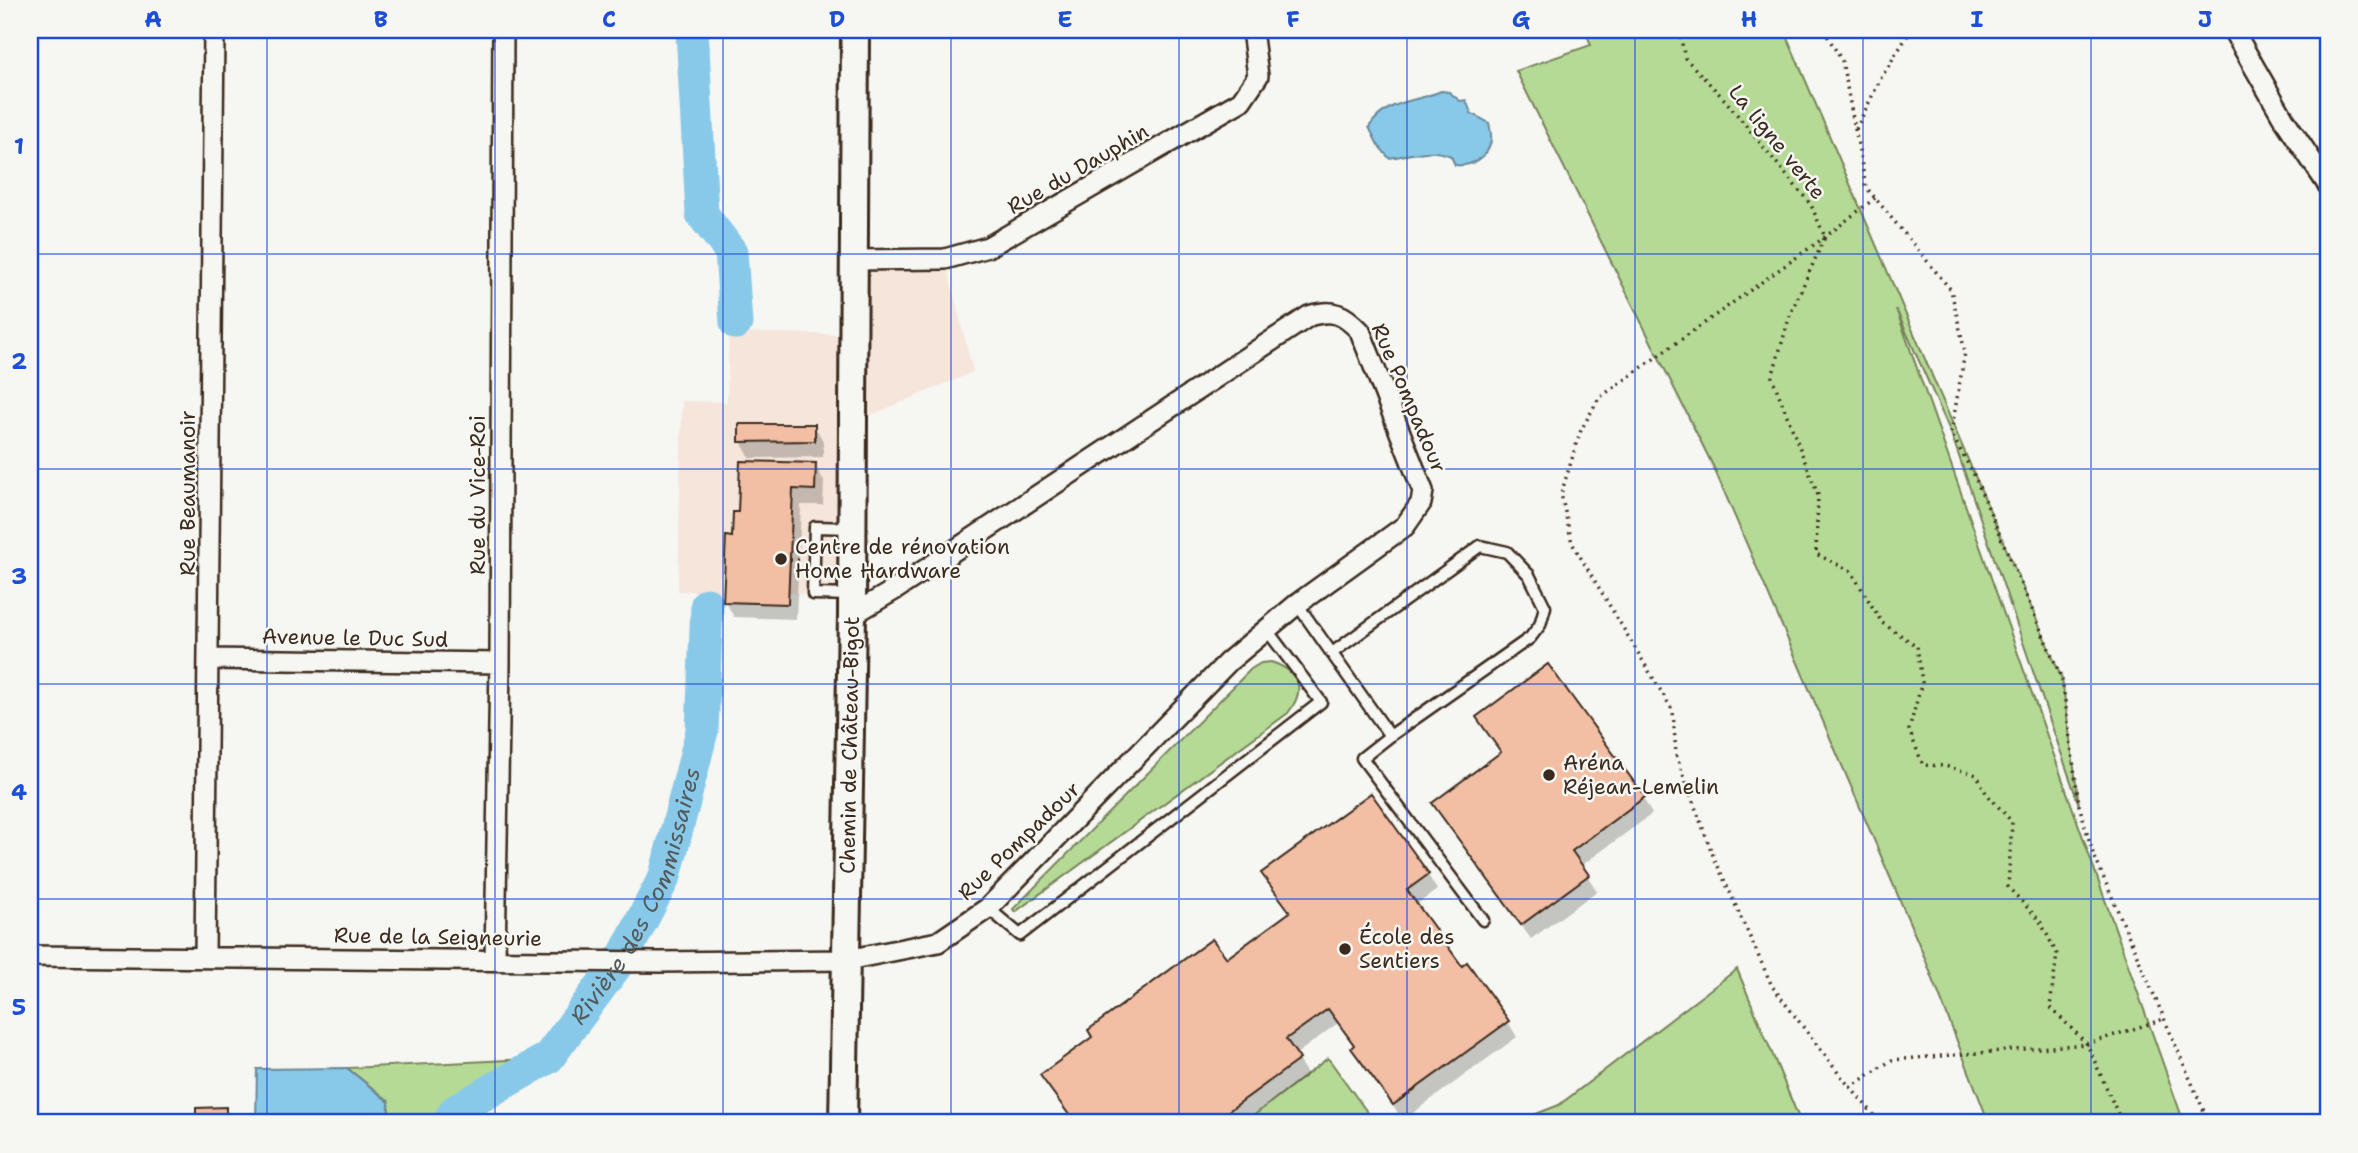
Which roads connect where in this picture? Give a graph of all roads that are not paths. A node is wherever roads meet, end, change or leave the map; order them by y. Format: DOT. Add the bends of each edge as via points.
graph roads {
  1 [pos="214,30"];
  2 [pos="503,30"];
  3 [pos="855,30"];
  4 [pos="1252,30"];
  5 [pos="2233,30"];
  6 [pos="2328,186"];
  7 [pos="854,260"];
  8 [pos="853,528"];
  9 [pos="1297,604"];
  10 [pos="851,605"];
  11 [pos="1266,630"];
  12 [pos="1332,653"];
  13 [pos="209,659"];
  14 [pos="500,663"];
  15 [pos="1390,736"];
  16 [pos="988,908"];
  17 [pos="1483,920"];
  18 [pos="30,956"];
  19 [pos="205,957"];
  20 [pos="495,960"];
  21 [pos="846,960"];
  22 [pos="843,1123"];
  1 -- 13 [label="street, Rue Beaumanoir"];
  2 -- 14 [label="street, Rue du Vice-Roi"];
  3 -- 7 [label="street, Chemin de Château-Bigot"];
  4 -- 7 [label="street, Rue du Dauphin" via="1258,76 1241,102 988,247 945,258"];
  5 -- 6 [label="street"];
  7 -- 8 [label="street, Chemin de Château-Bigot"];
  8 -- 10 [label="street, Chemin de Château-Bigot"];
  8 -- 10 [label="lane" via="815,527 813,594"];
  9 -- 10 [label="street, Rue Pompadour" via="1405,526 1421,503 1423,491 1360,331 1348,319 1324,312 1309,316 897,589"];
  9 -- 11 [label="street, Rue Pompadour"];
  9 -- 12 [label="lane"];
  10 -- 21 [label="street, Chemin de Château-Bigot"];
  11 -- 16 [label="street, Rue Pompadour" via="1228,662"];
  11 -- 16 [label="lane" via="1321,702 1020,934"];
  12 -- 15 [label="lane"];
  12 -- 15 [label="lane" via="1480,546 1507,552 1529,575 1545,607 1530,638"];
  13 -- 14 [label="street, Avenue le Duc Sud"];
  13 -- 19 [label="street, Rue Beaumanoir"];
  14 -- 20 [label="street, Rue du Vice-Roi"];
  15 -- 17 [label="lane" via="1362,758"];
  16 -- 21 [label="street, Rue Pompadour" via="938,942"];
  18 -- 19 [label="street, Rue de la Seigneurie"];
  19 -- 20 [label="street, Rue de la Seigneurie"];
  20 -- 21 [label="street, Rue de la Seigneurie"];
  21 -- 22 [label="street, Chemin de Château-Bigot"];
}
